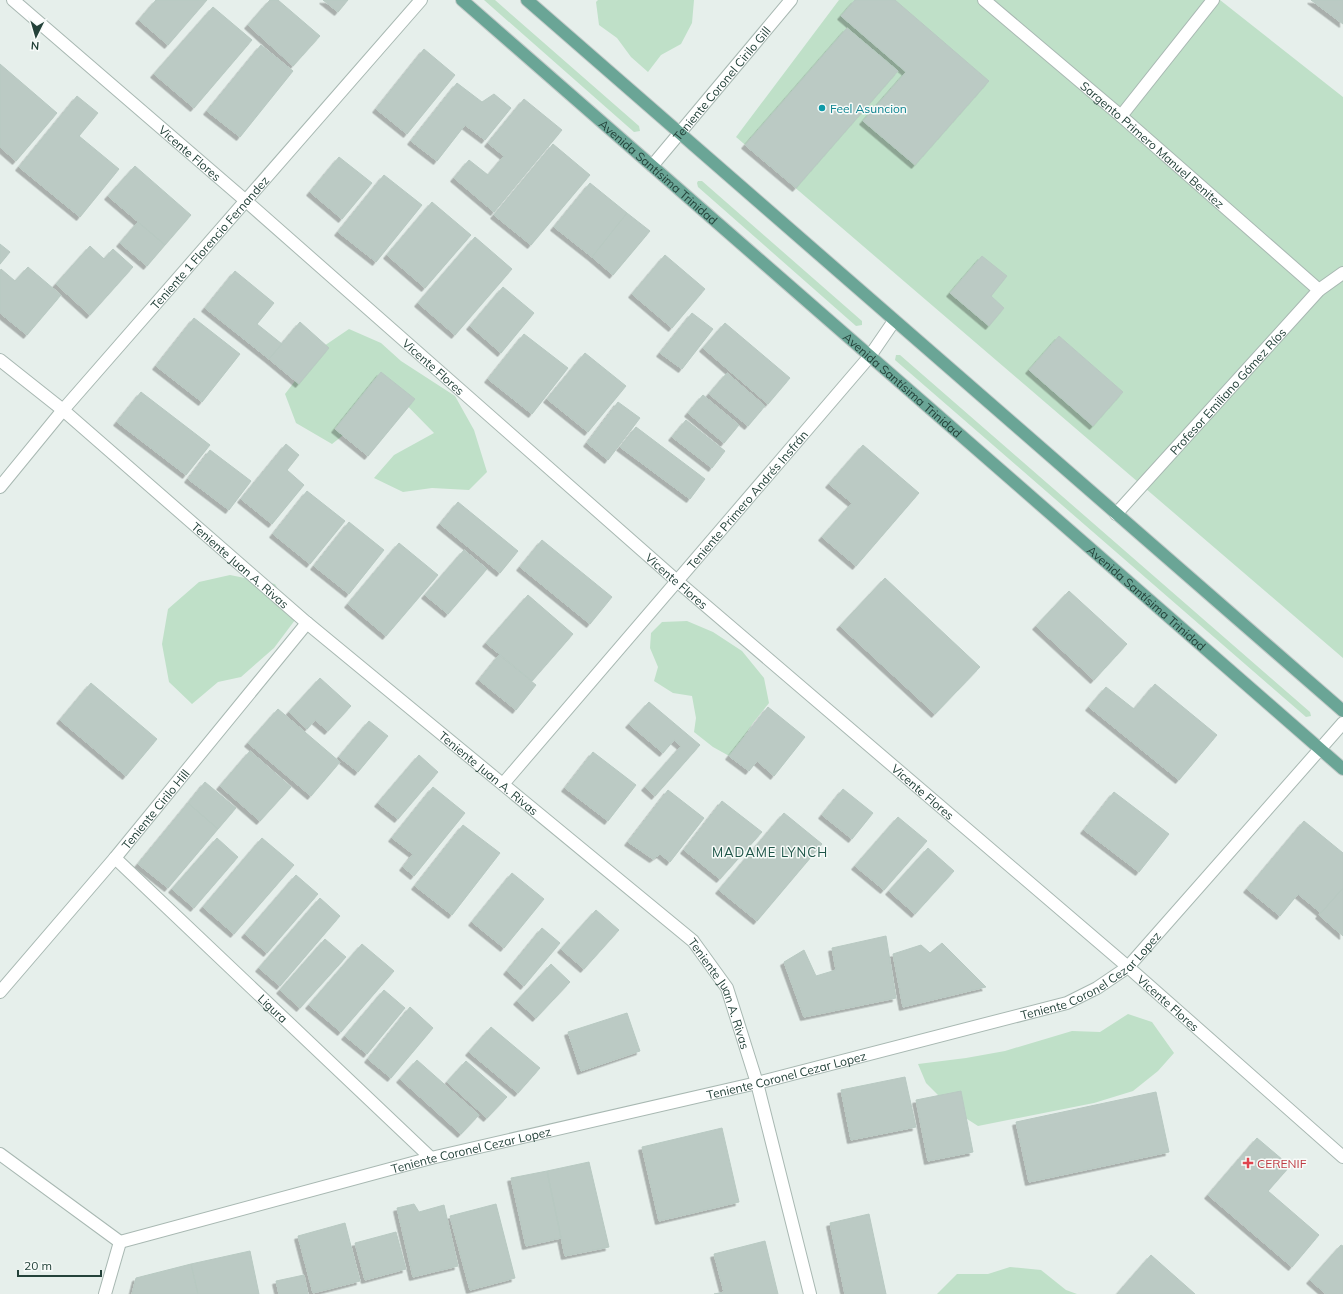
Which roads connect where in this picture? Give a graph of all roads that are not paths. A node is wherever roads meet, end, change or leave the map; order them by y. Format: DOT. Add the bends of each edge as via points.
graph roads {
  1 [pos="13,0"];
  2 [pos="421,0"];
  3 [pos="462,0"];
  4 [pos="527,0"];
  5 [pos="791,0"];
  6 [pos="984,0"];
  7 [pos="1213,0"];
  8 [pos="1121,116"];
  9 [pos="679,133"];
  10 [pos="652,166"];
  11 [pos="246,201"];
  12 [pos="1343,273"];
  13 [pos="1319,290"];
  14 [pos="894,321"];
  15 [pos="870,356"];
  16 [pos="0,360"];
  17 [pos="63,410"];
  18 [pos="0,487"];
  19 [pos="1116,514"];
  20 [pos="676,581"];
  21 [pos="307,623"];
  22 [pos="1343,712"];
  23 [pos="1343,723"];
  24 [pos="1321,750"];
  25 [pos="1343,769"];
  26 [pos="503,784"];
  27 [pos="115,858"];
  28 [pos="1128,967"];
  29 [pos="0,992"];
  30 [pos="757,1083"];
  31 [pos="0,1154"];
  32 [pos="1343,1157"];
  33 [pos="431,1158"];
  34 [pos="120,1242"];
  35 [pos="105,1294"];
  36 [pos="810,1294"];
  1 -- 11 [label="street, Vicente Flores"];
  2 -- 11 [label="street, Teniente 1 Florencio Fernandez"];
  3 -- 10 [label="main road, Avenida Santísima Trinidad"];
  4 -- 9 [label="main road"];
  5 -- 9 [label="street, Teniente Coronel Cirilo Gill"];
  6 -- 8 [label="street, Sargento Primero Manuel Benitez"];
  7 -- 8 [label="street"];
  8 -- 13 [label="street, Sargento Primero Manuel Benitez"];
  9 -- 10 [label="street, Teniente Coronel Cirilo Gill"];
  9 -- 14 [label="main road"];
  10 -- 15 [label="main road, Avenida Santísima Trinidad"];
  11 -- 17 [label="street, Teniente 1 Florencio Fernandez"];
  11 -- 20 [label="street, Vicente Flores"];
  12 -- 13 [label="street, Profesor Emiliano Gómez Ríos"];
  13 -- 19 [label="street, Profesor Emiliano Gómez Ríos"];
  14 -- 15 [label="street, Teniente Primero Andrés Insfrán"];
  14 -- 19 [label="main road"];
  15 -- 20 [label="street, Teniente Primero Andrés Insfrán"];
  15 -- 24 [label="main road, Avenida Santísima Trinidad"];
  16 -- 17 [label="street, Teniente Juan A. Rivas"];
  17 -- 18 [label="street, Teniente 1 Florencio Fernandez"];
  17 -- 21 [label="street, Teniente Juan A. Rivas"];
  19 -- 22 [label="main road"];
  20 -- 26 [label="street, Teniente Primero Andrés Insfrán"];
  20 -- 28 [label="street, Vicente Flores"];
  21 -- 26 [label="street, Teniente Juan A. Rivas"];
  21 -- 27 [label="street, Teniente Cirilo Hill"];
  23 -- 24 [label="street, Teniente Coronel Cezar Lopez"];
  24 -- 25 [label="main road, Avenida Santísima Trinidad"];
  24 -- 28 [label="street, Teniente Coronel Cezar Lopez"];
  26 -- 30 [label="street, Teniente Juan A. Rivas" via="693,941 727,988"];
  27 -- 29 [label="street, Teniente Cirilo Hill"];
  27 -- 33 [label="street, Ligura"];
  28 -- 30 [label="street, Teniente Coronel Cezar Lopez" via="1067,1003"];
  28 -- 32 [label="street, Vicente Flores"];
  30 -- 33 [label="street, Teniente Coronel Cezar Lopez"];
  30 -- 36 [label="street, Teniente Juan A. Rivas"];
  31 -- 34 [label="street"];
  33 -- 34 [label="street, Teniente Coronel Cezar Lopez"];
  34 -- 35 [label="street"];
}
